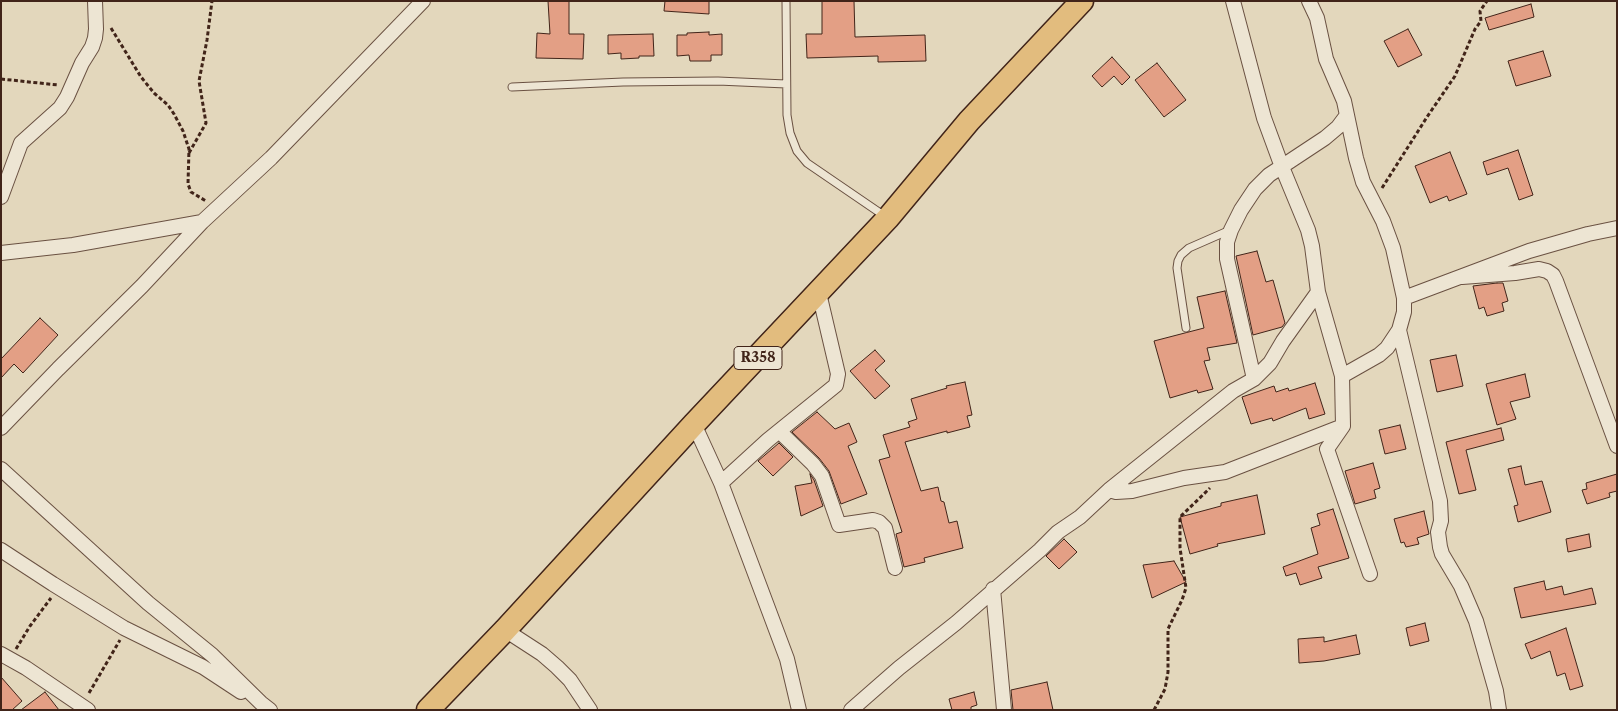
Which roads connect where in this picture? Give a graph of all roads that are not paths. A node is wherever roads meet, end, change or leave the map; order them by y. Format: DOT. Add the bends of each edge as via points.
graph roads {
  1 [pos="423,1"];
  2 [pos="786,1"];
  3 [pos="1082,1"];
  4 [pos="1233,1"];
  5 [pos="1309,1"];
  6 [pos="95,3"];
  7 [pos="786,84"];
  8 [pos="512,87"];
  9 [pos="1347,115"];
  10 [pos="1282,167"];
  11 [pos="1,197"];
  12 [pos="888,218"];
  13 [pos="202,222"];
  14 [pos="1617,228"];
  15 [pos="1231,230"];
  16 [pos="1,253"];
  17 [pos="1462,277"];
  18 [pos="1318,292"];
  19 [pos="819,293"];
  20 [pos="1404,298"];
  21 [pos="1186,328"];
  22 [pos="1399,330"];
  23 [pos="1342,376"];
  24 [pos="1254,379"];
  25 [pos="694,424"];
  26 [pos="1343,426"];
  27 [pos="1,428"];
  28 [pos="779,431"];
  29 [pos="1617,446"];
  30 [pos="1,469"];
  31 [pos="721,483"];
  32 [pos="1109,490"];
  33 [pos="1,550"];
  34 [pos="895,568"];
  35 [pos="1370,574"];
  36 [pos="993,589"];
  37 [pos="505,630"];
  38 [pos="6,657"];
  39 [pos="261,707"];
  40 [pos="85,708"];
  41 [pos="428,710"];
  42 [pos="590,710"];
  43 [pos="799,710"];
  44 [pos="851,710"];
  45 [pos="1004,710"];
  46 [pos="1499,710"];
  1 -- 13 [label="street" via="271,158"];
  2 -- 7 [label="lane"];
  3 -- 12 [label="main road, R358" via="969,122"];
  4 -- 10 [label="street" via="1264,118"];
  5 -- 9 [label="street"];
  6 -- 11 [label="street" via="96,38 60,108 21,143"];
  7 -- 8 [label="lane" via="623,82"];
  7 -- 12 [label="lane" via="787,115 797,151 807,163"];
  9 -- 10 [label="street" via="1325,138"];
  9 -- 20 [label="street" via="1360,174 1393,248"];
  10 -- 15 [label="street" via="1268,175 1255,189"];
  10 -- 18 [label="street" via="1308,230 1316,261"];
  12 -- 19 [label="main road, R358"];
  13 -- 16 [label="street" via="73,245"];
  13 -- 27 [label="street"];
  14 -- 17 [label="street" via="1530,251"];
  15 -- 21 [label="lane" via="1189,248 1178,261"];
  15 -- 24 [label="street" via="1227,259"];
  17 -- 20 [label="street"];
  17 -- 29 [label="street" via="1539,269 1552,275"];
  18 -- 23 [label="street"];
  18 -- 24 [label="street" via="1270,363"];
  19 -- 25 [label="main road, R358"];
  19 -- 28 [label="street" via="838,374 836,385"];
  20 -- 22 [label="street"];
  22 -- 23 [label="street" via="1378,356"];
  22 -- 46 [label="street" via="1440,501 1438,532 1442,554 1476,621"];
  23 -- 26 [label="street"];
  24 -- 32 [label="street" via="1233,391"];
  25 -- 31 [label="street"];
  25 -- 37 [label="main road, R358"];
  26 -- 32 [label="street" via="1225,472 1132,491"];
  26 -- 35 [label="street" via="1327,449"];
  28 -- 31 [label="street"];
  28 -- 34 [label="street" via="822,476 839,525 879,522 884,528"];
  30 -- 39 [label="street" via="148,603 212,655"];
  31 -- 43 [label="street" via="787,659"];
  32 -- 36 [label="street"];
  33 -- 39 [label="street" via="126,629 202,667"];
  36 -- 44 [label="street"];
  36 -- 45 [label="street"];
  37 -- 41 [label="main road, R358"];
  37 -- 42 [label="street" via="557,667"];
  38 -- 40 [label="street"];
}
